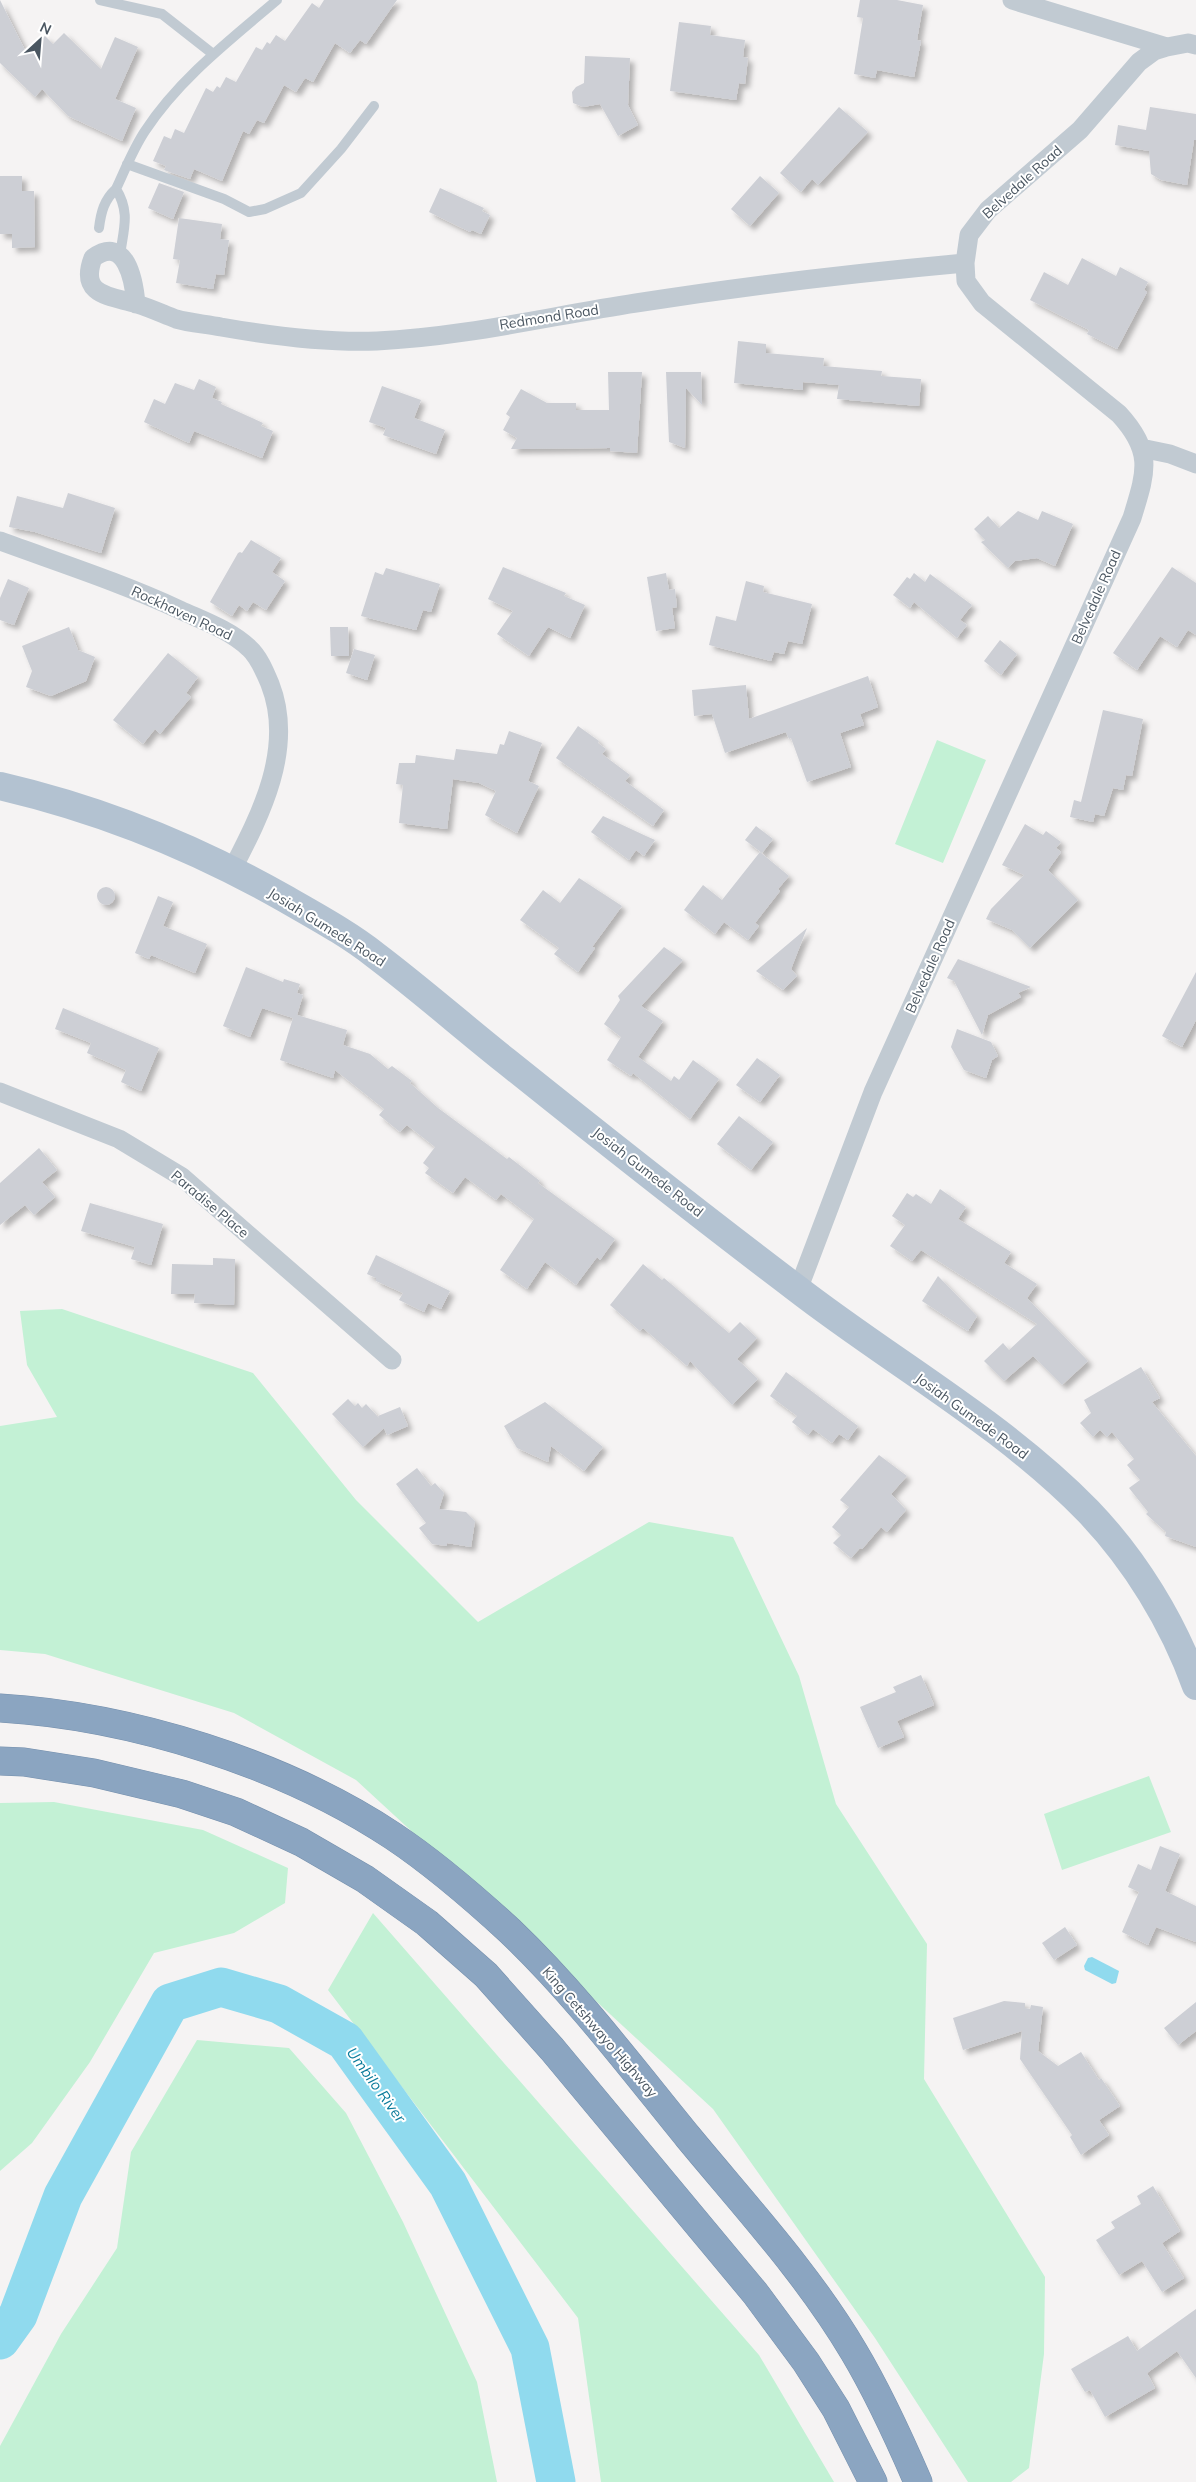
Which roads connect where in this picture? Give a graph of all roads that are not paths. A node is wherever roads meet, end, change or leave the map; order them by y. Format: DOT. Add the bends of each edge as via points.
graph roads {
  1 [pos="100,0"];
  2 [pos="277,0"];
  3 [pos="1012,0"];
  4 [pos="1196,45"];
  5 [pos="1167,47"];
  6 [pos="212,54"];
  7 [pos="374,106"];
  8 [pos="127,164"];
  9 [pos="116,189"];
  10 [pos="99,228"];
  11 [pos="120,256"];
  12 [pos="965,263"];
  13 [pos="136,304"];
  14 [pos="1141,448"];
  15 [pos="1196,464"];
  16 [pos="0,541"];
  17 [pos="0,786"];
  18 [pos="232,870"];
  19 [pos="0,1092"];
  20 [pos="798,1290"];
  21 [pos="392,1360"];
  22 [pos="1193,1669"];
  23 [pos="0,1708"];
  24 [pos="0,1761"];
  25 [pos="873,2482"];
  26 [pos="918,2482"];
  1 -- 6 [label="lane" via="162,14"];
  2 -- 6 [label="lane"];
  3 -- 5 [label="street"];
  4 -- 5 [label="street, Belvedale Road" via="1188,43"];
  5 -- 12 [label="street, Belvedale Road" via="1139,62 1080,130 988,210 969,235"];
  6 -- 8 [label="lane" via="145,131"];
  7 -- 8 [label="lane" via="301,193 265,209 249,212 224,199"];
  8 -- 9 [label="lane"];
  9 -- 10 [label="lane" via="108,196"];
  9 -- 11 [label="lane" via="124,202 126,216"];
  11 -- 13 [label="street" via="132,275"];
  11 -- 13 [label="street, Redmond Road" via="110,251 93,258 92,285 109,298"];
  12 -- 13 [label="street, Redmond Road" via="854,273 376,341 298,338 231,328 178,319"];
  12 -- 14 [label="street, Belvedale Road" via="966,281 982,303 1119,414 1135,431"];
  14 -- 15 [label="street"];
  14 -- 20 [label="street, Belvedale Road" via="1145,465 1132,518 873,1092"];
  16 -- 18 [label="street, Rockhaven Road" via="149,595 210,623 251,649 274,693 278,710 278,747 260,812"];
  17 -- 18 [label="main road, Josiah Gumede Road" via="77,806"];
  18 -- 20 [label="main road, Josiah Gumede Road" via="372,952"];
  19 -- 21 [label="street, Paradise Place" via="119,1138 182,1177"];
  20 -- 22 [label="main road, Josiah Gumede Road" via="1007,1439 1059,1483 1119,1548 1157,1603"];
  23 -- 26 [label="highway, King Cetshwayo Highway" via="83,1718 153,1733 218,1752 317,1793 391,1835 449,1877 512,1933 576,1999 796,2268 853,2350 888,2414"];
  24 -- 25 [label="highway" via="94,1772 182,1794 236,1812 301,1842 358,1874 427,1923 486,1975 552,2049 756,2292 821,2386"];
}
